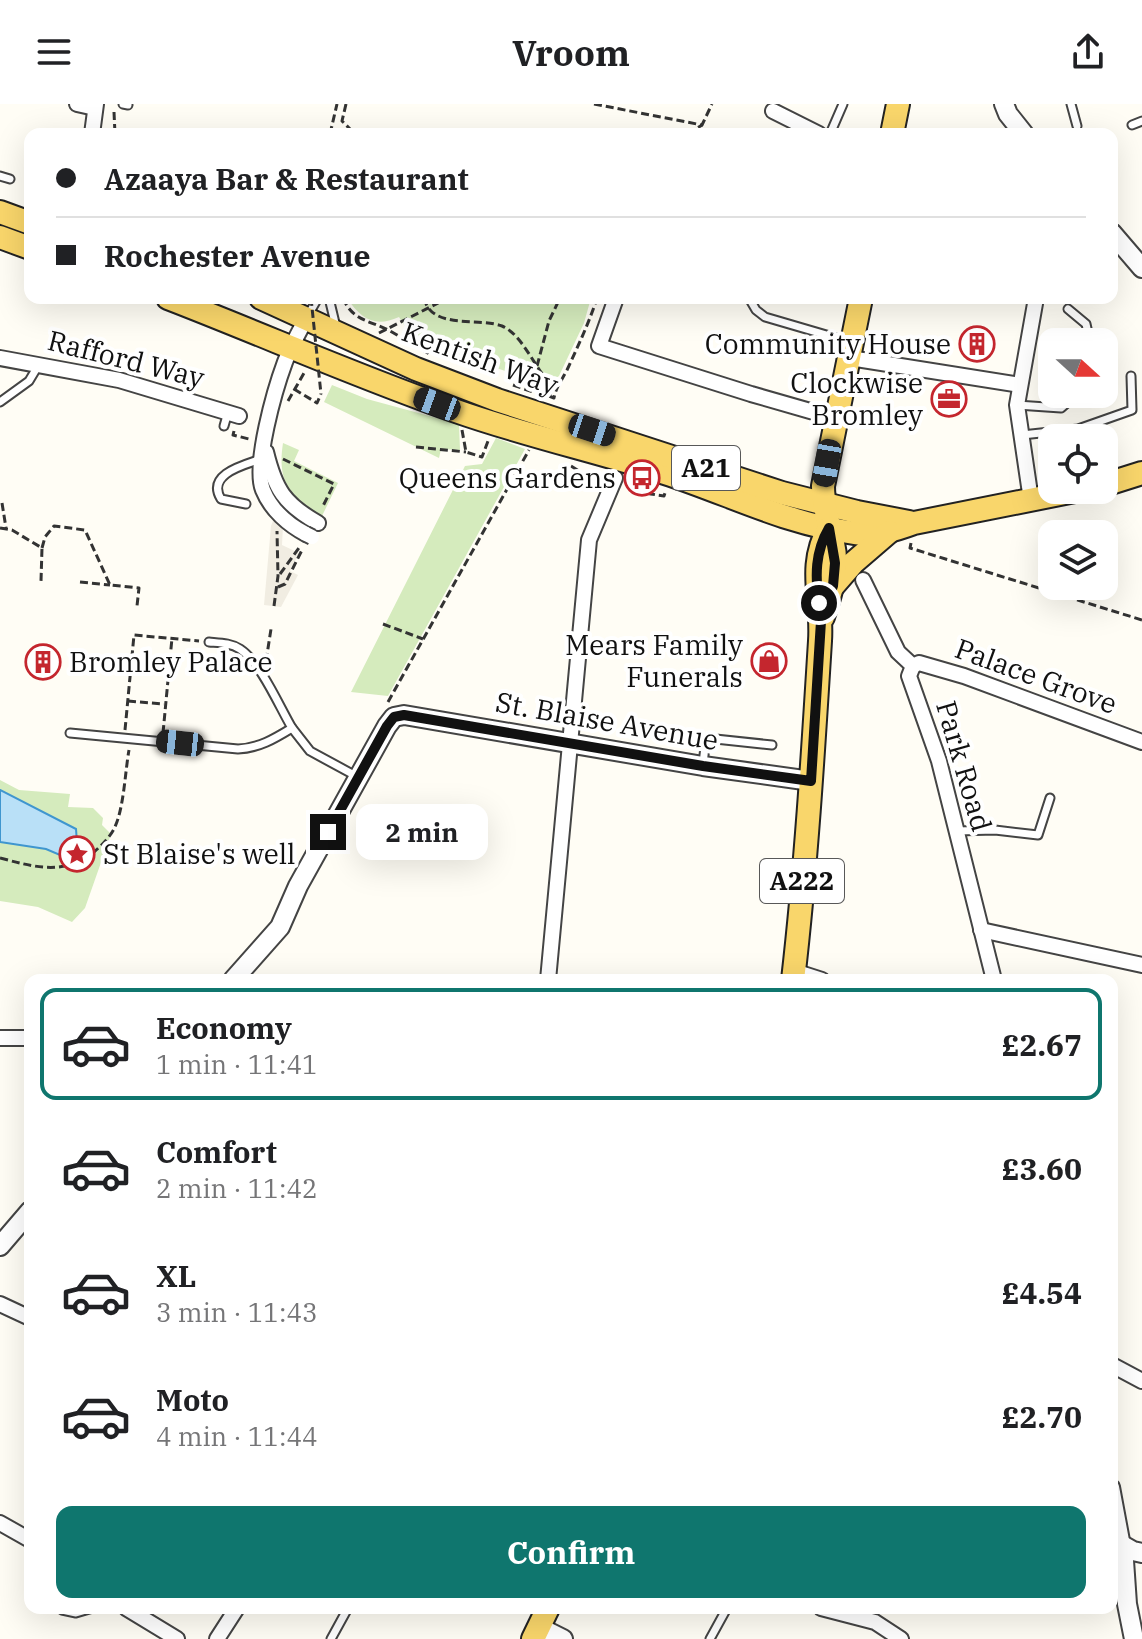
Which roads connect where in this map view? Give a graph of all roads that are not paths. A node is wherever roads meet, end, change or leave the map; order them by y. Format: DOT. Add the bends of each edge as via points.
graph roads {
  1 [pos="77,104"];
  2 [pos="843,104"];
  3 [pos="898,104"];
  4 [pos="1004,104"];
  5 [pos="1071,104"];
  6 [pos="96,106"];
  7 [pos="773,111"];
  8 [pos="1142,121"];
  9 [pos="1132,125"];
  10 [pos="1077,126"];
  11 [pos="93,128"];
  12 [pos="807,128"];
  13 [pos="833,128"];
  14 [pos="893,128"];
  15 [pos="1019,128"];
  16 [pos="0,176"];
  17 [pos="10,179"];
  18 [pos="0,212"];
  19 [pos="24,221"];
  20 [pos="0,237"];
  21 [pos="1118,240"];
  22 [pos="24,246"];
  23 [pos="1142,268"];
  24 [pos="184,304"];
  25 [pos="312,304"];
  26 [pos="332,304"];
  27 [pos="614,304"];
  28 [pos="752,304"];
  29 [pos="860,304"];
  30 [pos="1035,304"];
  31 [pos="1068,309"];
  32 [pos="342,327"];
  33 [pos="1087,328"];
  34 [pos="292,346"];
  35 [pos="852,350"];
  36 [pos="0,358"];
  37 [pos="39,364"];
  38 [pos="1131,376"];
  39 [pos="1020,385"];
  40 [pos="0,402"];
  41 [pos="1017,405"];
  42 [pos="1038,406"];
  43 [pos="1142,406"];
  44 [pos="1132,410"];
  45 [pos="231,418"];
  46 [pos="838,419"];
  47 [pos="1022,435"];
  48 [pos="264,453"];
  49 [pos="1142,473"];
  50 [pos="616,478"];
  51 [pos="1118,481"];
  52 [pos="1038,499"];
  53 [pos="1031,500"];
  54 [pos="823,503"];
  55 [pos="246,504"];
  56 [pos="914,523"];
  57 [pos="829,528"];
  58 [pos="889,532"];
  59 [pos="309,535"];
  60 [pos="863,580"];
  61 [pos="833,586"];
  62 [pos="821,621"];
  63 [pos="209,642"];
  64 [pos="913,666"];
  65 [pos="292,728"];
  66 [pos="70,733"];
  67 [pos="1142,742"];
  68 [pos="570,743"];
  69 [pos="772,745"];
  70 [pos="703,766"];
  71 [pos="358,777"];
  72 [pos="811,781"];
  73 [pos="1050,798"];
  74 [pos="957,831"];
  75 [pos="981,930"];
  76 [pos="1142,965"];
  77 [pos="238,974"];
  78 [pos="549,974"];
  79 [pos="794,974"];
  80 [pos="992,974"];
  81 [pos="0,1038"];
  82 [pos="24,1038"];
  83 [pos="24,1218"];
  84 [pos="0,1246"];
  85 [pos="0,1304"];
  86 [pos="24,1315"];
  87 [pos="1118,1368"];
  88 [pos="1142,1381"];
  89 [pos="0,1523"];
  90 [pos="24,1537"];
  91 [pos="1118,1542"];
  92 [pos="1142,1553"];
  93 [pos="136,1614"];
  94 [pos="233,1614"];
  95 [pos="345,1614"];
  96 [pos="724,1614"];
  97 [pos="844,1614"];
  98 [pos="540,1625"];
  99 [pos="177,1639"];
  100 [pos="217,1639"];
  101 [pos="331,1639"];
  102 [pos="563,1639"];
  103 [pos="710,1639"];
  104 [pos="901,1639"];
  105 [pos="1134,1639"];
  1 -- 6 [label="street"];
  2 -- 13 [label="lane"];
  3 -- 14 [label="main road"];
  4 -- 15 [label="street"];
  5 -- 10 [label="lane"];
  6 -- 11 [label="street"];
  7 -- 12 [label="street"];
  8 -- 9 [label="lane"];
  16 -- 17 [label="lane"];
  18 -- 19 [label="main road"];
  20 -- 22 [label="main road"];
  21 -- 23 [label="street"];
  24 -- 34 [label="main road, Kentish Way / A21"];
  25 -- 32 [label="main road, Kentish Way / A21"];
  25 -- 34 [label="street"];
  26 -- 32 [label="lane"];
  27 -- 46 [label="street" via="599,346"];
  28 -- 35 [label="lane" via="765,317"];
  29 -- 35 [label="main road, A222"];
  30 -- 39 [label="street"];
  31 -- 33 [label="lane"];
  32 -- 54 [label="main road, Kentish Way / A21" via="364,346 441,380"];
  34 -- 48 [label="street"];
  34 -- 57 [label="main road, Kentish Way / A21" via="457,411"];
  35 -- 39 [label="street"];
  35 -- 46 [label="main road, A222"];
  36 -- 37 [label="street, Rafford Way"];
  37 -- 40 [label="lane" via="29,381"];
  37 -- 45 [label="street, Rafford Way" via="119,380"];
  38 -- 44 [label="lane"];
  39 -- 41 [label="street"];
  41 -- 42 [label="lane"];
  41 -- 47 [label="street"];
  43 -- 44 [label="lane"];
  44 -- 47 [label="lane" via="1078,429"];
  46 -- 54 [label="main road, A222"];
  47 -- 53 [label="street"];
  48 -- 55 [label="lane" via="221,477 221,499"];
  48 -- 59 [label="street" via="263,490 290,525"];
  49 -- 51 [label="main road"];
  50 -- 68 [label="street" via="589,540"];
  52 -- 53 [label="main road, A21"];
  53 -- 56 [label="main road, A21"];
  54 -- 56 [label="main road, A21"];
  54 -- 57 [label="main road, A222"];
  56 -- 58 [label="main road, A21"];
  57 -- 58 [label="main road, A21"];
  57 -- 61 [label="main road, A222" via="835,554"];
  57 -- 62 [label="main road, A222" via="816,566"];
  58 -- 61 [label="main road"];
  60 -- 64 [label="street, Park Road" via="898,652"];
  61 -- 62 [label="main road, A222"];
  62 -- 72 [label="main road, A222"];
  63 -- 65 [label="lane" via="238,648 260,673"];
  64 -- 67 [label="street, Palace Grove" via="919,663 964,676"];
  64 -- 74 [label="street, Park Road" via="909,676"];
  65 -- 66 [label="lane" via="251,748"];
  65 -- 71 [label="lane" via="310,751"];
  68 -- 70 [label="street, St. Blaise Avenue"];
  68 -- 71 [label="street, St. Blaise Avenue" via="404,715 394,717"];
  68 -- 78 [label="street"];
  69 -- 70 [label="lane" via="706,738"];
  70 -- 72 [label="street, St. Blaise Avenue"];
  71 -- 77 [label="street" via="280,927"];
  72 -- 79 [label="main road, A222"];
  73 -- 74 [label="lane" via="1038,835"];
  74 -- 75 [label="street, Park Road"];
  75 -- 76 [label="street"];
  75 -- 80 [label="street, Park Road"];
  81 -- 82 [label="street"];
  83 -- 84 [label="street"];
  85 -- 86 [label="street"];
  87 -- 88 [label="street"];
  89 -- 90 [label="street"];
  91 -- 92 [label="street"];
  91 -- 105 [label="street"];
  93 -- 99 [label="street"];
  94 -- 100 [label="street"];
  95 -- 101 [label="lane"];
  96 -- 103 [label="lane"];
  97 -- 104 [label="street" via="875,1622"];
  98 -- 102 [label="street"];
}
